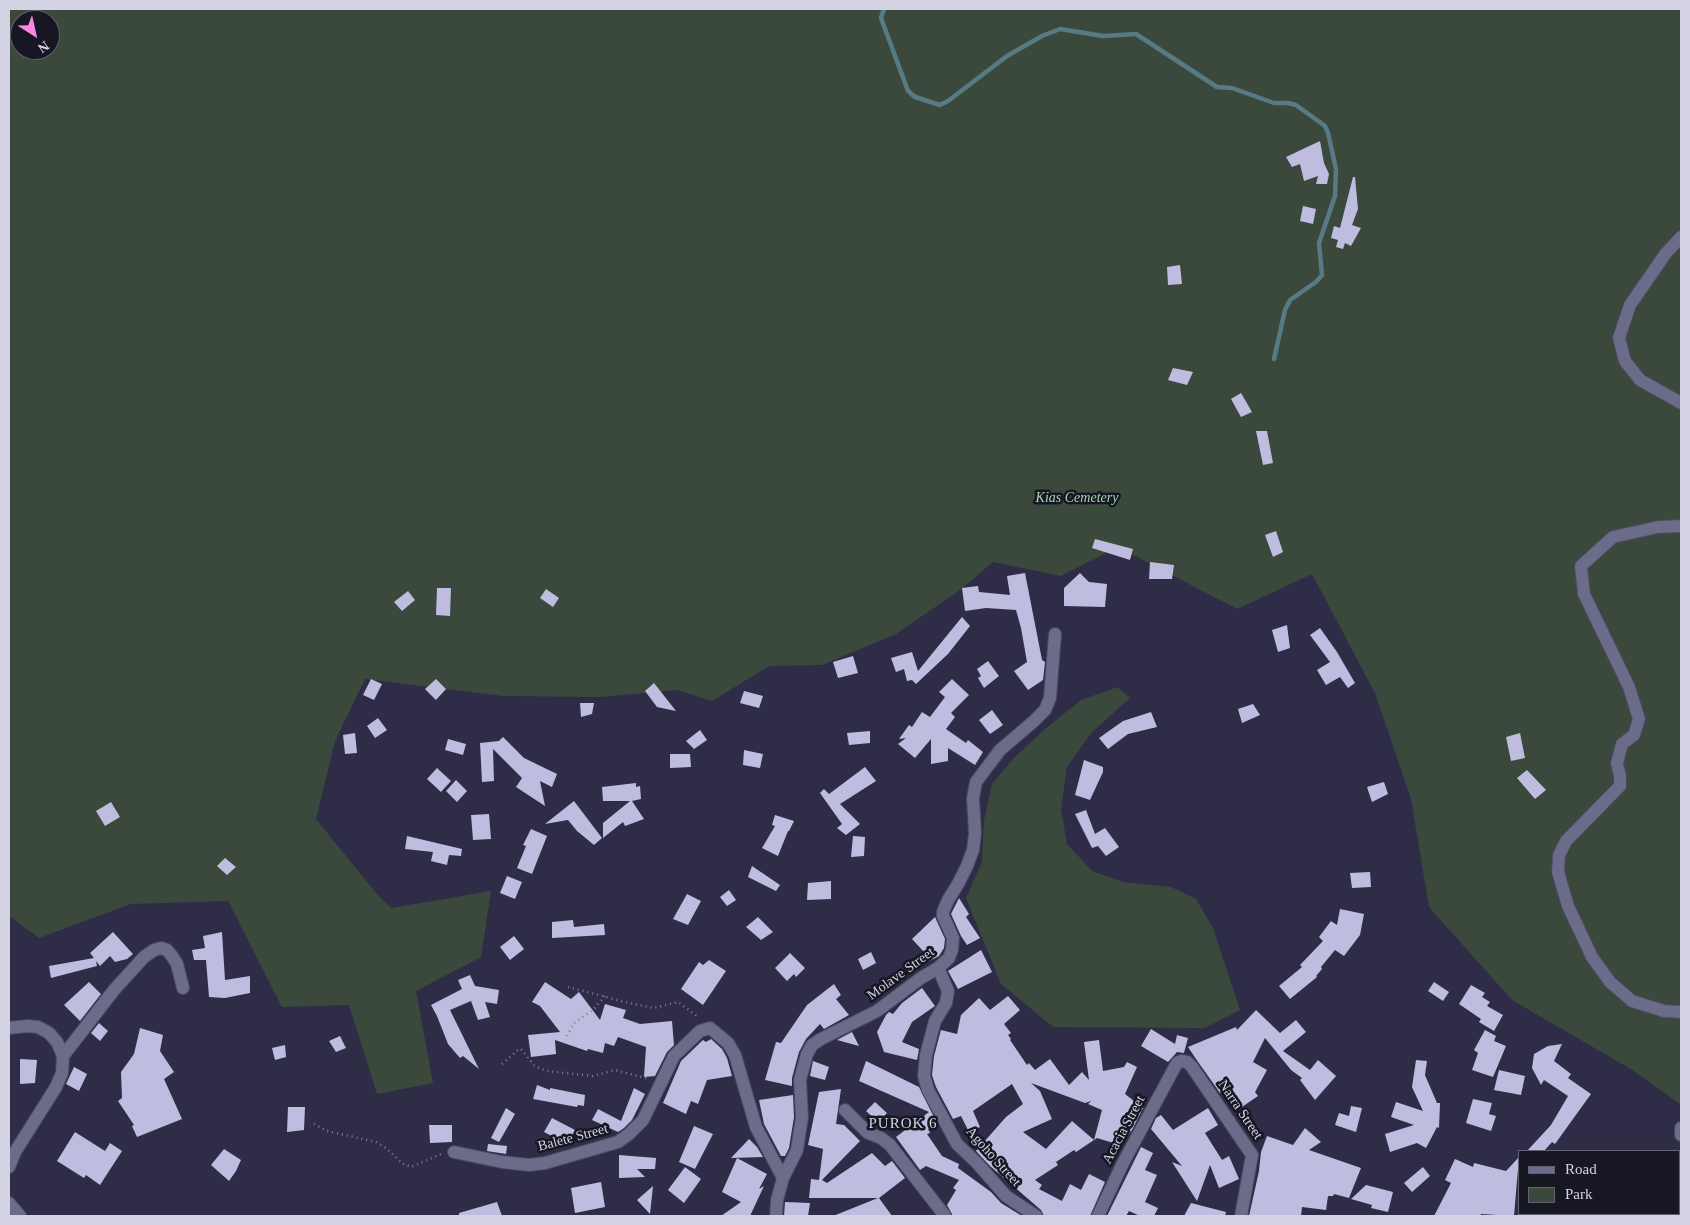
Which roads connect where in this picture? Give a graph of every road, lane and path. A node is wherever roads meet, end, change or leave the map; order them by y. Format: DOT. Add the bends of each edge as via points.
graph roads {
  1 [pos="1681,237"];
  2 [pos="1681,403"];
  3 [pos="1681,526"];
  4 [pos="1056,634"];
  5 [pos="938,968"];
  6 [pos="568,987"];
  7 [pos="183,988"];
  8 [pos="605,996"];
  9 [pos="1681,1012"];
  10 [pos="9,1028"];
  11 [pos="710,1028"];
  12 [pos="567,1036"];
  13 [pos="63,1056"];
  14 [pos="1181,1061"];
  15 [pos="502,1064"];
  16 [pos="665,1076"];
  17 [pos="845,1110"];
  18 [pos="314,1124"];
  19 [pos="1681,1128"];
  20 [pos="1681,1134"];
  21 [pos="454,1152"];
  22 [pos="9,1168"];
  23 [pos="783,1178"];
  24 [pos="9,1204"];
  25 [pos="20,1216"];
  26 [pos="776,1216"];
  27 [pos="945,1216"];
  28 [pos="1036,1216"];
  29 [pos="1098,1216"];
  30 [pos="1241,1216"];
  1 -- 2 [label="street" via="1630,305 1619,338 1625,361 1640,380"];
  3 -- 9 [label="street" via="1658,527 1613,537 1581,566 1584,594 1629,687 1639,718 1634,735 1622,744 1617,763 1620,786 1566,841 1559,855 1558,872 1568,906 1592,957 1610,982 1632,1000 1664,1011"];
  4 -- 5 [label="street, Molave Street" via="1050,698 1045,710 1000,750 976,782 973,850 944,907 944,916 953,938 952,950 949,958"];
  5 -- 23 [label="street, Molave Street" via="877,1011 812,1045 800,1080 802,1117 797,1150"];
  5 -- 28 [label="street, Agoho Street" via="948,991 946,1003 935,1021 926,1055 924,1076 928,1090 957,1144 1006,1196"];
  6 -- 8 [label="path"];
  7 -- 13 [label="street" via="172,956 161,948 154,950 144,956 114,990"];
  8 -- 11 [label="path" via="654,1008 678,1002"];
  8 -- 12 [label="path" via="574,1024"];
  10 -- 13 [label="street" via="38,1027 57,1042"];
  11 -- 16 [label="street, Balete Street" via="700,1031 687,1042 674,1056"];
  11 -- 23 [label="street" via="728,1043 735,1055 756,1128"];
  13 -- 22 [label="street" via="62,1073 56,1087 15,1152"];
  14 -- 29 [label="street, Acacia Street" via="1123,1163"];
  14 -- 30 [label="street, Narra Street" via="1192,1067 1252,1155"];
  15 -- 16 [label="path" via="521,1049 534,1065 547,1070 593,1076 615,1070 656,1080"];
  16 -- 21 [label="street, Balete Street" via="643,1120 629,1134 610,1145 530,1165"];
  17 -- 27 [label="street" via="868,1133 890,1145"];
  18 -- 21 [label="path" via="327,1132 376,1142 411,1167 436,1155"];
  19 -- 20 [label="street"];
  23 -- 26 [label="street, Molave Street"];
  24 -- 25 [label="street"];
}
